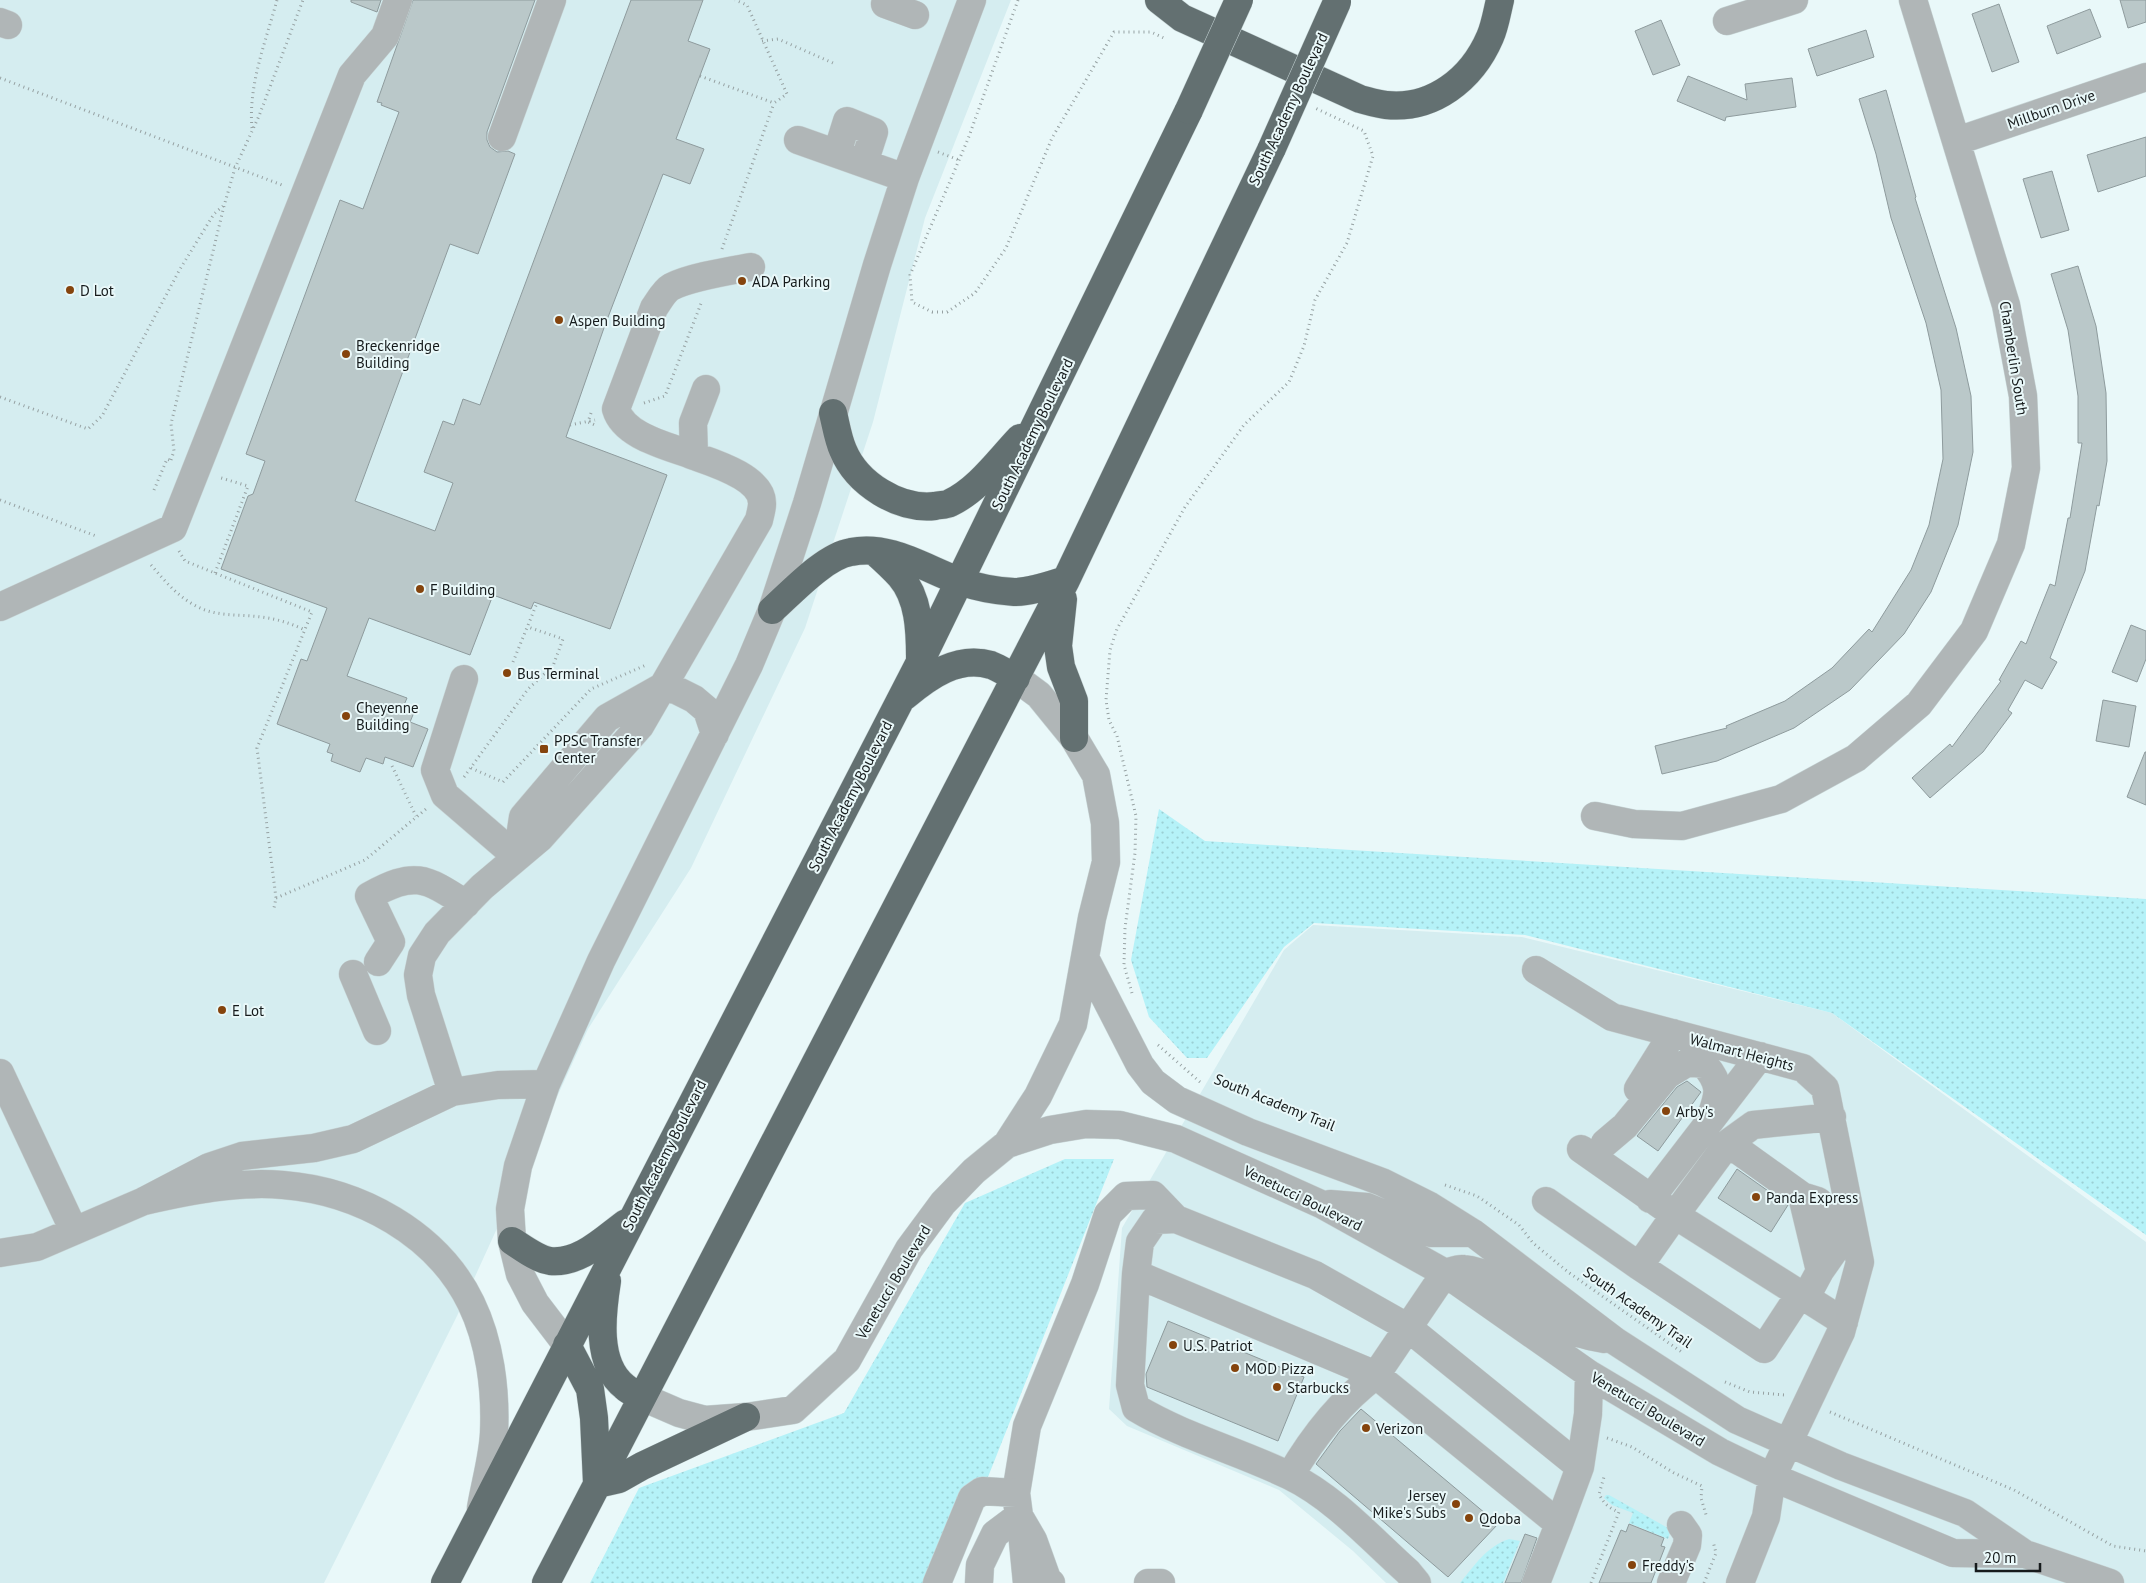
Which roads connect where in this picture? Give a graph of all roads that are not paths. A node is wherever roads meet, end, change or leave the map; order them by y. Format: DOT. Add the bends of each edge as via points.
graph roads {
  1 [pos="398,0"];
  2 [pos="552,0"];
  3 [pos="972,0"];
  4 [pos="1160,0"];
  5 [pos="1239,0"];
  6 [pos="1500,0"];
  7 [pos="1794,0"];
  8 [pos="1913,0"];
  9 [pos="1338,1"];
  10 [pos="885,4"];
  11 [pos="915,15"];
  12 [pos="1727,21"];
  13 [pos="2146,77"];
  14 [pos="502,137"];
  15 [pos="798,140"];
  16 [pos="1957,142"];
  17 [pos="905,178"];
  18 [pos="751,268"];
  19 [pos="706,389"];
  20 [pos="833,413"];
  21 [pos="1039,419"];
  22 [pos="694,456"];
  23 [pos="873,550"];
  24 [pos="1066,580"];
  25 [pos="960,581"];
  26 [pos="0,607"];
  27 [pos="772,610"];
  28 [pos="920,662"];
  29 [pos="656,676"];
  30 [pos="1016,678"];
  31 [pos="464,679"];
  32 [pos="900,700"];
  33 [pos="715,734"];
  34 [pos="1074,738"];
  35 [pos="1595,816"];
  36 [pos="517,857"];
  37 [pos="466,904"];
  38 [pos="1085,958"];
  39 [pos="378,962"];
  40 [pos="1536,970"];
  41 [pos="353,974"];
  42 [pos="377,1031"];
  43 [pos="1673,1033"];
  44 [pos="1760,1056"];
  45 [pos="0,1073"];
  46 [pos="546,1084"];
  47 [pos="452,1092"];
  48 [pos="1832,1117"];
  49 [pos="1709,1122"];
  50 [pos="1007,1144"];
  51 [pos="1728,1144"];
  52 [pos="1594,1151"];
  53 [pos="1650,1199"];
  54 [pos="144,1201"];
  55 [pos="1546,1201"];
  56 [pos="1323,1205"];
  57 [pos="1674,1215"];
  58 [pos="632,1219"];
  59 [pos="1176,1219"];
  60 [pos="74,1231"];
  61 [pos="1473,1233"];
  62 [pos="512,1240"];
  63 [pos="0,1253"];
  64 [pos="609,1262"];
  65 [pos="1639,1266"];
  66 [pos="1445,1273"];
  67 [pos="1136,1274"];
  68 [pos="1803,1296"];
  69 [pos="1844,1322"];
  70 [pos="1408,1327"];
  71 [pos="1616,1341"];
  72 [pos="566,1345"];
  73 [pos="1589,1374"];
  74 [pos="1376,1375"];
  75 [pos="642,1397"];
  76 [pos="746,1417"];
  77 [pos="1789,1442"];
  78 [pos="1593,1469"];
  79 [pos="1290,1476"];
  80 [pos="1772,1477"];
  81 [pos="597,1484"];
  82 [pos="1018,1504"];
  83 [pos="479,1518"];
  84 [pos="1559,1524"];
  85 [pos="2025,1554"];
  86 [pos="445,1583"];
  87 [pos="546,1583"];
  88 [pos="937,1583"];
  89 [pos="979,1583"];
  90 [pos="1027,1583"];
  91 [pos="1052,1583"];
  92 [pos="1148,1583"];
  93 [pos="1161,1583"];
  94 [pos="1417,1583"];
  95 [pos="1536,1583"];
  96 [pos="1657,1583"];
  97 [pos="1671,1583"];
  98 [pos="1740,1583"];
  99 [pos="2110,1583"];
  1 -- 26 [label="street" via="385,36 352,75 173,528"];
  2 -- 14 [label="street"];
  3 -- 17 [label="street"];
  4 -- 6 [label="highway" via="1182,18 1360,99 1386,105 1432,99 1461,80 1482,55"];
  5 -- 21 [label="highway, South Academy Boulevard, bridge"];
  7 -- 12 [label="street"];
  8 -- 16 [label="street, Chamberlin South"];
  9 -- 24 [label="highway, South Academy Boulevard, bridge" via="1272,148"];
  10 -- 11 [label="street"];
  13 -- 16 [label="street, Millburn Drive"];
  15 -- 17 [label="street"];
  16 -- 35 [label="street, Chamberlin South" via="2006,305 2023,396 2026,468 2011,544 1974,631 1918,704 1905,716 1856,758 1781,799 1682,826 1634,824"];
  17 -- 20 [label="street"];
  18 -- 22 [label="street" via="670,287 662,295 654,308 616,409 623,424 638,434"];
  19 -- 22 [label="street" via="693,423"];
  20 -- 21 [label="highway" via="843,451 859,474 880,492 900,503 923,507 949,504 972,489"];
  20 -- 27 [label="street"];
  21 -- 25 [label="highway, South Academy Boulevard"];
  22 -- 29 [label="street" via="744,478 757,488 762,503 759,520"];
  23 -- 25 [label="highway" via="903,558"];
  23 -- 27 [label="highway" via="849,552 822,566"];
  23 -- 28 [label="highway" via="901,577 913,598 920,627"];
  24 -- 25 [label="highway" via="1016,592 987,589"];
  24 -- 30 [label="highway, South Academy Boulevard"];
  24 -- 34 [label="highway" via="1058,646 1061,667 1074,701"];
  25 -- 28 [label="highway, South Academy Boulevard"];
  27 -- 33 [label="street"];
  28 -- 32 [label="highway, South Academy Boulevard"];
  29 -- 33 [label="street" via="707,710"];
  29 -- 36 [label="street" via="640,726 540,838"];
  30 -- 32 [label="highway" via="991,665 950,666 918,684"];
  30 -- 34 [label="street" via="1039,695"];
  30 -- 75 [label="highway, South Academy Boulevard"];
  31 -- 36 [label="street" via="435,770 445,795"];
  32 -- 58 [label="highway, South Academy Boulevard"];
  33 -- 46 [label="street" via="601,961"];
  34 -- 38 [label="street" via="1096,775 1105,823 1106,862"];
  36 -- 37 [label="street"];
  37 -- 39 [label="street" via="434,883 416,879 392,884 370,896 391,942"];
  37 -- 47 [label="street" via="437,933 422,956 418,975 421,996"];
  38 -- 50 [label="street" via="1073,1024 1038,1096"];
  38 -- 61 [label="street, Venetucci Boulevard" via="1140,1065 1153,1082 1177,1100 1248,1132 1382,1182 1430,1206"];
  40 -- 43 [label="street, Walmart Heights" via="1612,1018"];
  41 -- 42 [label="street"];
  43 -- 44 [label="street, Walmart Heights"];
  43 -- 52 [label="street"];
  44 -- 48 [label="street, Walmart Heights" via="1803,1068 1825,1088"];
  44 -- 49 [label="street"];
  45 -- 60 [label="street"];
  46 -- 47 [label="street" via="498,1085"];
  46 -- 62 [label="street" via="518,1166 510,1209"];
  47 -- 54 [label="street" via="353,1139 314,1148 242,1156 209,1167"];
  48 -- 51 [label="street" via="1753,1125"];
  48 -- 69 [label="street, Walmart Heights" via="1860,1262"];
  49 -- 52 [label="street" via="1719,1094 1715,1076 1704,1064 1688,1062 1667,1076 1626,1126"];
  49 -- 53 [label="street"];
  50 -- 56 [label="street, Venetucci Boulevard" via="1050,1130 1086,1124 1120,1125 1176,1139"];
  50 -- 76 [label="street, Venetucci Boulevard" via="974,1171 943,1203 909,1249 847,1360 792,1410"];
  51 -- 57 [label="street"];
  51 -- 68 [label="street" via="1802,1196 1820,1271"];
  52 -- 53 [label="street"];
  53 -- 57 [label="street"];
  54 -- 60 [label="street"];
  54 -- 83 [label="street" via="205,1188 245,1184 284,1185 330,1193 366,1206 404,1226 433,1252 455,1276 472,1304 487,1352 493,1387 494,1435"];
  55 -- 65 [label="street"];
  56 -- 61 [label="street" via="1367,1208 1431,1233"];
  56 -- 66 [label="street, Venetucci Boulevard"];
  57 -- 65 [label="street"];
  57 -- 68 [label="street"];
  58 -- 62 [label="highway" via="585,1254 566,1260 549,1261"];
  58 -- 64 [label="highway, South Academy Boulevard"];
  59 -- 67 [label="street" via="1156,1220 1140,1242"];
  59 -- 70 [label="street" via="1315,1275"];
  59 -- 82 [label="street" via="1153,1195 1126,1196 1108,1214 1085,1284 1027,1426"];
  60 -- 63 [label="street" via="37,1246"];
  61 -- 71 [label="street, Venetucci Boulevard"];
  62 -- 72 [label="street" via="520,1274 535,1303"];
  64 -- 72 [label="highway, South Academy Boulevard"];
  64 -- 75 [label="highway" via="602,1311 604,1347 612,1373 624,1387"];
  65 -- 68 [label="street" via="1764,1349"];
  66 -- 70 [label="street"];
  66 -- 71 [label="street" via="1463,1268 1483,1274 1565,1329"];
  66 -- 73 [label="street, Venetucci Boulevard"];
  67 -- 74 [label="street"];
  67 -- 79 [label="street" via="1130,1385 1136,1408 1163,1424"];
  68 -- 69 [label="street"];
  69 -- 77 [label="street, Walmart Heights"];
  70 -- 74 [label="street"];
  70 -- 78 [label="street"];
  71 -- 77 [label="street, Venetucci Boulevard" via="1737,1420"];
  72 -- 81 [label="highway" via="590,1389"];
  72 -- 83 [label="highway, South Academy Boulevard"];
  73 -- 78 [label="street" via="1588,1414"];
  73 -- 80 [label="street, Venetucci Boulevard" via="1720,1452"];
  74 -- 79 [label="street" via="1340,1408 1303,1453"];
  74 -- 84 [label="street"];
  75 -- 76 [label="street, Venetucci Boulevard" via="705,1420"];
  75 -- 81 [label="highway, South Academy Boulevard"];
  76 -- 81 [label="highway" via="619,1479"];
  77 -- 80 [label="street, Walmart Heights"];
  77 -- 85 [label="street, Venetucci Boulevard" via="1841,1466 1965,1513"];
  78 -- 84 [label="street"];
  79 -- 94 [label="street" via="1323,1495"];
  80 -- 85 [label="street, Venetucci Boulevard" via="1953,1553"];
  80 -- 98 [label="street, Walmart Heights" via="1766,1517"];
  81 -- 87 [label="highway, South Academy Boulevard"];
  82 -- 88 [label="street" via="982,1491 972,1498"];
  82 -- 89 [label="street" via="995,1534 980,1565"];
  82 -- 90 [label="street"];
  82 -- 91 [label="street" via="1047,1579"];
  83 -- 86 [label="highway, South Academy Boulevard"];
  84 -- 95 [label="street"];
  85 -- 99 [label="street, Venetucci Boulevard"];
  92 -- 93 [label="street"];
  96 -- 97 [label="street" via="1681,1525 1688,1535"];
}
